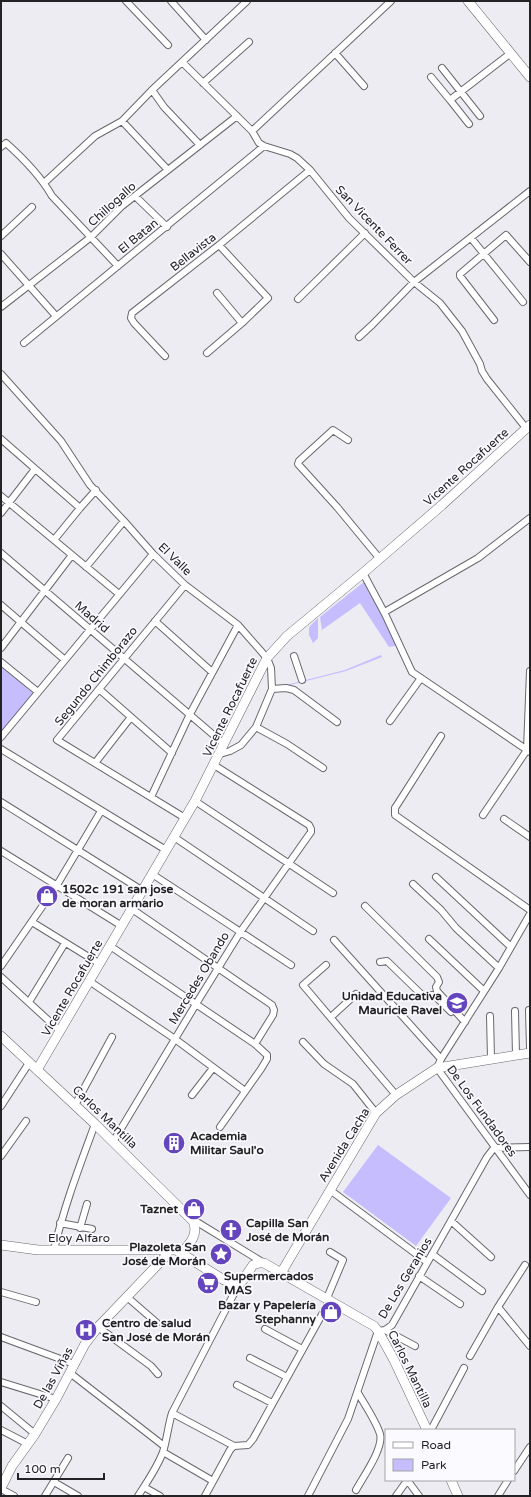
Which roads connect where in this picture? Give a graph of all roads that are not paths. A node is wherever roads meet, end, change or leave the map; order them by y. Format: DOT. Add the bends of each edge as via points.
graph roads {
  1 [pos="171,1"];
  2 [pos="247,1"];
  3 [pos="391,1"];
  4 [pos="468,1"];
  5 [pos="126,2"];
  6 [pos="206,40"];
  7 [pos="249,42"];
  8 [pos="168,45"];
  9 [pos="335,53"];
  10 [pos="511,53"];
  11 [pos="182,62"];
  12 [pos="442,68"];
  13 [pos="431,77"];
  14 [pos="530,77"];
  15 [pos="203,83"];
  16 [pos="364,86"];
  17 [pos="152,90"];
  18 [pos="461,92"];
  19 [pos="450,100"];
  20 [pos="237,116"];
  21 [pos="480,116"];
  22 [pos="122,122"];
  23 [pos="469,124"];
  24 [pos="252,131"];
  25 [pos="200,145"];
  26 [pos="264,146"];
  27 [pos="1,147"];
  28 [pos="168,170"];
  29 [pos="310,170"];
  30 [pos="44,183"];
  31 [pos="530,191"];
  32 [pos="135,196"];
  33 [pos="32,207"];
  34 [pos="167,226"];
  35 [pos="365,233"];
  36 [pos="1,236"];
  37 [pos="91,237"];
  38 [pos="471,238"];
  39 [pos="219,245"];
  40 [pos="1,254"];
  41 [pos="484,254"];
  42 [pos="530,262"];
  43 [pos="118,266"];
  44 [pos="414,282"];
  45 [pos="30,285"];
  46 [pos="217,293"];
  47 [pos="298,299"];
  48 [pos="523,302"];
  49 [pos="1,307"];
  50 [pos="56,316"];
  51 [pos="494,320"];
  52 [pos="242,323"];
  53 [pos="359,337"];
  54 [pos="24,342"];
  55 [pos="207,353"];
  56 [pos="165,356"];
  57 [pos="1,374"];
  58 [pos="528,427"];
  59 [pos="1,439"];
  60 [pos="348,440"];
  61 [pos="35,469"];
  62 [pos="96,490"];
  63 [pos="1,496"];
  64 [pos="9,504"];
  65 [pos="80,508"];
  66 [pos="1,513"];
  67 [pos="530,518"];
  68 [pos="124,521"];
  69 [pos="54,540"];
  70 [pos="1,553"];
  71 [pos="153,554"];
  72 [pos="72,555"];
  73 [pos="380,559"];
  74 [pos="86,567"];
  75 [pos="363,573"];
  76 [pos="185,585"];
  77 [pos="46,591"];
  78 [pos="119,594"];
  79 [pos="1,605"];
  80 [pos="388,610"];
  81 [pos="155,621"];
  82 [pos="21,622"];
  83 [pos="238,625"];
  84 [pos="90,629"];
  85 [pos="1,648"];
  86 [pos="294,656"];
  87 [pos="125,658"];
  88 [pos="267,658"];
  89 [pos="65,660"];
  90 [pos="1,662"];
  91 [pos="530,671"];
  92 [pos="212,672"];
  93 [pos="421,678"];
  94 [pos="302,680"];
  95 [pos="99,689"];
  96 [pos="272,689"];
  97 [pos="38,692"];
  98 [pos="190,714"];
  99 [pos="131,717"];
  100 [pos="390,721"];
  101 [pos="337,722"];
  102 [pos="256,727"];
  103 [pos="441,736"];
  104 [pos="1,737"];
  105 [pos="224,744"];
  106 [pos="1,749"];
  107 [pos="528,751"];
  108 [pos="172,753"];
  109 [pos="220,754"];
  110 [pos="95,763"];
  111 [pos="214,765"];
  112 [pos="323,768"];
  113 [pos="151,797"];
  114 [pos="195,801"];
  115 [pos="1,802"];
  116 [pos="101,811"];
  117 [pos="483,815"];
  118 [pos="186,818"];
  119 [pos="504,819"];
  120 [pos="174,837"];
  121 [pos="530,838"];
  122 [pos="166,850"];
  123 [pos="1,851"];
  124 [pos="78,851"];
  125 [pos="289,864"];
  126 [pos="152,874"];
  127 [pos="436,877"];
  128 [pos="413,884"];
  129 [pos="56,885"];
  130 [pos="143,890"];
  131 [pos="333,893"];
  132 [pos="264,898"];
  133 [pos="365,906"];
  134 [pos="132,909"];
  135 [pos="530,910"];
  136 [pos="530,914"];
  137 [pos="32,922"];
  138 [pos="122,926"];
  139 [pos="313,931"];
  140 [pos="241,932"];
  141 [pos="429,939"];
  142 [pos="334,940"];
  143 [pos="65,942"];
  144 [pos="110,946"];
  145 [pos="511,947"];
  146 [pos="380,962"];
  147 [pos="100,964"];
  148 [pos="291,965"];
  149 [pos="326,965"];
  150 [pos="1,966"];
  151 [pos="218,968"];
  152 [pos="499,968"];
  153 [pos="1,977"];
  154 [pos="89,981"];
  155 [pos="484,991"];
  156 [pos="356,994"];
  157 [pos="29,1002"];
  158 [pos="196,1004"];
  159 [pos="529,1010"];
  160 [pos="515,1011"];
  161 [pos="490,1016"];
  162 [pos="331,1017"];
  163 [pos="464,1023"];
  164 [pos="60,1031"];
  165 [pos="1,1036"];
  166 [pos="112,1037"];
  167 [pos="176,1039"];
  168 [pos="303,1042"];
  169 [pos="255,1044"];
  170 [pos="530,1048"];
  171 [pos="530,1053"];
  172 [pos="516,1055"];
  173 [pos="491,1058"];
  174 [pos="441,1059"];
  175 [pos="29,1063"];
  176 [pos="213,1068"];
  177 [pos="437,1068"];
  178 [pos="38,1070"];
  179 [pos="245,1091"];
  180 [pos="192,1095"];
  181 [pos="396,1095"];
  182 [pos="75,1105"];
  183 [pos="1,1106"];
  184 [pos="376,1113"];
  185 [pos="26,1121"];
  186 [pos="95,1124"];
  187 [pos="220,1127"];
  188 [pos="114,1142"];
  189 [pos="530,1147"];
  190 [pos="494,1148"];
  191 [pos="1,1156"];
  192 [pos="330,1190"];
  193 [pos="530,1195"];
  194 [pos="87,1204"];
  195 [pos="190,1218"];
  196 [pos="451,1221"];
  197 [pos="60,1223"];
  198 [pos="80,1228"];
  199 [pos="92,1230"];
  200 [pos="1,1245"];
  201 [pos="54,1250"];
  202 [pos="168,1251"];
  203 [pos="330,1252"];
  204 [pos="181,1253"];
  205 [pos="432,1254"];
  206 [pos="491,1257"];
  207 [pos="427,1262"];
  208 [pos="264,1263"];
  209 [pos="525,1265"];
  210 [pos="281,1273"];
  211 [pos="419,1276"];
  212 [pos="239,1284"];
  213 [pos="482,1291"];
  214 [pos="1,1292"];
  215 [pos="126,1297"];
  216 [pos="329,1299"];
  217 [pos="36,1302"];
  218 [pos="460,1304"];
  219 [pos="498,1307"];
  220 [pos="157,1322"];
  221 [pos="98,1327"];
  222 [pos="265,1329"];
  223 [pos="382,1330"];
  224 [pos="1,1337"];
  225 [pos="415,1346"];
  226 [pos="530,1346"];
  227 [pos="302,1349"];
  228 [pos="470,1356"];
  229 [pos="250,1358"];
  230 [pos="74,1364"];
  231 [pos="464,1368"];
  232 [pos="70,1373"];
  233 [pos="158,1374"];
  234 [pos="287,1377"];
  235 [pos="1,1382"];
  236 [pos="237,1385"];
  237 [pos="358,1393"];
  238 [pos="56,1400"];
  239 [pos="272,1403"];
  240 [pos="1,1406"];
  241 [pos="172,1413"];
  242 [pos="427,1429"];
  243 [pos="432,1429"];
  244 [pos="1,1430"];
  245 [pos="35,1434"];
  246 [pos="28,1444"];
  247 [pos="234,1446"];
  248 [pos="530,1446"];
  249 [pos="164,1449"];
  250 [pos="68,1458"];
  251 [pos="515,1469"];
  252 [pos="213,1481"];
  253 [pos="451,1481"];
  254 [pos="507,1481"];
  255 [pos="54,1482"];
  256 [pos="2,1484"];
  257 [pos="144,1487"];
  258 [pos="356,1490"];
  259 [pos="14,1496"];
  260 [pos="45,1496"];
  261 [pos="78,1496"];
  262 [pos="138,1496"];
  263 [pos="160,1496"];
  264 [pos="205,1496"];
  265 [pos="308,1496"];
  266 [pos="396,1496"];
  267 [pos="419,1496"];
  268 [pos="457,1496"];
  269 [pos="498,1496"];
  1 -- 6 [label="street"];
  2 -- 6 [label="street"];
  3 -- 9 [label="street"];
  4 -- 10 [label="street"];
  5 -- 8 [label="street"];
  6 -- 11 [label="street"];
  7 -- 15 [label="street"];
  9 -- 16 [label="street"];
  9 -- 24 [label="street"];
  10 -- 14 [label="street"];
  10 -- 18 [label="street"];
  11 -- 15 [label="street"];
  11 -- 17 [label="street"];
  12 -- 18 [label="street"];
  13 -- 19 [label="street"];
  15 -- 20 [label="street"];
  17 -- 22 [label="street"];
  17 -- 25 [label="street" via="164,107"];
  18 -- 19 [label="street"];
  18 -- 21 [label="street"];
  19 -- 23 [label="street"];
  20 -- 24 [label="street"];
  20 -- 25 [label="street, Chillogallo"];
  22 -- 28 [label="street"];
  22 -- 30 [label="street" via="95,136"];
  24 -- 26 [label="street" via="259,143"];
  25 -- 28 [label="street, Chillogallo"];
  26 -- 29 [label="street, San Vicente Ferrer" via="290,154"];
  26 -- 34 [label="street, El Batan"];
  27 -- 30 [label="street" via="6,143 26,161"];
  28 -- 32 [label="street, Chillogallo"];
  29 -- 35 [label="street, San Vicente Ferrer"];
  29 -- 39 [label="street, Bellavista"];
  30 -- 37 [label="street" via="52,196"];
  31 -- 38 [label="street"];
  32 -- 34 [label="street"];
  32 -- 37 [label="street, Chillogallo"];
  33 -- 36 [label="street"];
  34 -- 43 [label="street, El Batan"];
  35 -- 44 [label="street, San Vicente Ferrer"];
  35 -- 47 [label="street"];
  37 -- 43 [label="street"];
  37 -- 45 [label="street, Chillogallo"];
  38 -- 41 [label="street"];
  38 -- 44 [label="street"];
  39 -- 52 [label="street" via="267,296 267,299"];
  39 -- 56 [label="street, Bellavista" via="131,314 134,323"];
  40 -- 45 [label="street"];
  41 -- 42 [label="street" via="506,235"];
  41 -- 48 [label="street"];
  41 -- 51 [label="street" via="460,276"];
  43 -- 50 [label="street, El Batan"];
  44 -- 53 [label="street"];
  44 -- 58 [label="street, San Vicente Ferrer" via="452,317 487,379"];
  45 -- 49 [label="street, Chillogallo"];
  45 -- 50 [label="street"];
  46 -- 52 [label="street"];
  50 -- 54 [label="street, El Batan"];
  52 -- 55 [label="street"];
  57 -- 62 [label="street, El Valle" via="60,441"];
  58 -- 73 [label="street, Vicente Rocafuerte"];
  59 -- 61 [label="street"];
  60 -- 73 [label="street" via="333,430 298,464"];
  61 -- 64 [label="street"];
  61 -- 65 [label="street"];
  62 -- 65 [label="street"];
  62 -- 68 [label="street, El Valle"];
  63 -- 64 [label="street"];
  64 -- 66 [label="street"];
  64 -- 69 [label="street"];
  65 -- 69 [label="street"];
  67 -- 80 [label="street" via="478,558"];
  68 -- 71 [label="street, El Valle"];
  68 -- 74 [label="street"];
  69 -- 72 [label="street"];
  70 -- 77 [label="street, Madrid"];
  71 -- 76 [label="street, El Valle"];
  71 -- 78 [label="street"];
  72 -- 74 [label="street"];
  72 -- 77 [label="street"];
  73 -- 75 [label="street, Vicente Rocafuerte"];
  74 -- 78 [label="street"];
  75 -- 88 [label="street, Vicente Rocafuerte" via="287,636"];
  75 -- 93 [label="street" via="412,672"];
  76 -- 81 [label="street, Segundo Chimborazo"];
  76 -- 83 [label="street, El Valle"];
  77 -- 82 [label="street"];
  77 -- 84 [label="street, Madrid"];
  78 -- 84 [label="street"];
  79 -- 82 [label="street"];
  81 -- 87 [label="street, Segundo Chimborazo"];
  81 -- 92 [label="street"];
  82 -- 85 [label="street"];
  82 -- 89 [label="street"];
  83 -- 88 [label="street, El Valle"];
  83 -- 92 [label="street"];
  84 -- 87 [label="street, Madrid"];
  84 -- 89 [label="street"];
  86 -- 94 [label="street"];
  87 -- 95 [label="street, Segundo Chimborazo"];
  87 -- 98 [label="street, Madrid"];
  88 -- 96 [label="street, El Valle" via="271,668"];
  88 -- 105 [label="street, Vicente Rocafuerte"];
  89 -- 97 [label="street"];
  90 -- 97 [label="street"];
  91 -- 107 [label="street"];
  92 -- 98 [label="street"];
  93 -- 100 [label="street"];
  93 -- 107 [label="street"];
  95 -- 99 [label="street"];
  95 -- 110 [label="street, Segundo Chimborazo" via="57,740"];
  96 -- 101 [label="street" via="294,690"];
  96 -- 102 [label="street, El Valle"];
  97 -- 104 [label="street"];
  98 -- 105 [label="street, Madrid"];
  98 -- 108 [label="street"];
  99 -- 108 [label="street"];
  99 -- 110 [label="street"];
  102 -- 109 [label="street, El Valle" via="241,745"];
  102 -- 112 [label="street"];
  103 -- 135 [label="street" via="395,808 395,814"];
  105 -- 109 [label="street, Vicente Rocafuerte"];
  106 -- 116 [label="street"];
  107 -- 117 [label="street"];
  108 -- 113 [label="street"];
  109 -- 111 [label="street, Vicente Rocafuerte"];
  110 -- 113 [label="street, Segundo Chimborazo"];
  111 -- 114 [label="street, Vicente Rocafuerte"];
  111 -- 125 [label="street, Mercedes Obando" via="309,825 311,830"];
  113 -- 118 [label="street, Segundo Chimborazo"];
  114 -- 118 [label="street, Vicente Rocafuerte"];
  114 -- 125 [label="street"];
  115 -- 124 [label="street"];
  116 -- 122 [label="street"];
  116 -- 124 [label="street"];
  118 -- 120 [label="street, Vicente Rocafuerte"];
  119 -- 121 [label="street"];
  120 -- 122 [label="street, Vicente Rocafuerte"];
  120 -- 132 [label="street"];
  122 -- 126 [label="street, Vicente Rocafuerte"];
  123 -- 129 [label="street"];
  124 -- 129 [label="street"];
  124 -- 130 [label="street"];
  125 -- 131 [label="street"];
  125 -- 132 [label="street, Mercedes Obando"];
  126 -- 130 [label="street, Vicente Rocafuerte"];
  126 -- 140 [label="street"];
  127 -- 145 [label="street"];
  128 -- 152 [label="street"];
  129 -- 137 [label="street"];
  129 -- 138 [label="street"];
  130 -- 134 [label="street, Vicente Rocafuerte"];
  132 -- 139 [label="street"];
  132 -- 140 [label="street, Mercedes Obando"];
  133 -- 163 [label="street" via="437,977 437,991"];
  134 -- 138 [label="street, Vicente Rocafuerte"];
  134 -- 151 [label="street"];
  136 -- 145 [label="street, De Los Fundadores"];
  137 -- 143 [label="street"];
  137 -- 150 [label="street"];
  138 -- 144 [label="street, Vicente Rocafuerte"];
  140 -- 148 [label="street"];
  140 -- 151 [label="street, Mercedes Obando"];
  141 -- 155 [label="street"];
  142 -- 174 [label="street"];
  143 -- 147 [label="street"];
  143 -- 157 [label="street"];
  144 -- 147 [label="street, Vicente Rocafuerte"];
  144 -- 158 [label="street"];
  145 -- 152 [label="street, De Los Fundadores"];
  146 -- 163 [label="street" via="387,961 420,994 425,997 435,996"];
  147 -- 154 [label="street, Vicente Rocafuerte"];
  149 -- 162 [label="street" via="303,985"];
  151 -- 158 [label="street, Mercedes Obando"];
  151 -- 169 [label="street" via="274,1008 273,1015"];
  152 -- 155 [label="street, De Los Fundadores"];
  153 -- 157 [label="street"];
  154 -- 164 [label="street, Vicente Rocafuerte"];
  154 -- 167 [label="street"];
  155 -- 163 [label="street, De Los Fundadores"];
  156 -- 162 [label="street"];
  157 -- 164 [label="street"];
  158 -- 167 [label="street, Mercedes Obando"];
  158 -- 169 [label="street"];
  159 -- 170 [label="street"];
  160 -- 172 [label="street"];
  161 -- 173 [label="street"];
  162 -- 181 [label="street"];
  163 -- 174 [label="street, De Los Fundadores"];
  164 -- 178 [label="street, Vicente Rocafuerte"];
  165 -- 175 [label="street, Carlos Mantilla"];
  166 -- 182 [label="street"];
  167 -- 176 [label="street"];
  167 -- 188 [label="street, Mercedes Obando"];
  168 -- 184 [label="street" via="324,1064 353,1084"];
  169 -- 179 [label="street" via="268,1058"];
  171 -- 172 [label="street, Avenida Cacha"];
  172 -- 173 [label="street, Avenida Cacha"];
  173 -- 177 [label="street, Avenida Cacha"];
  174 -- 177 [label="street, De Los Fundadores"];
  175 -- 178 [label="street, Carlos Mantilla"];
  175 -- 183 [label="street"];
  176 -- 179 [label="street"];
  176 -- 180 [label="street"];
  177 -- 181 [label="street, Avenida Cacha"];
  177 -- 190 [label="street, De Los Fundadores"];
  178 -- 182 [label="street, Carlos Mantilla"];
  179 -- 187 [label="street"];
  181 -- 184 [label="street, Avenida Cacha"];
  182 -- 186 [label="street, Carlos Mantilla"];
  184 -- 192 [label="street, Avenida Cacha"];
  185 -- 191 [label="street"];
  186 -- 188 [label="street, Carlos Mantilla"];
  186 -- 197 [label="street"];
  188 -- 195 [label="street, Carlos Mantilla"];
  189 -- 190 [label="street"];
  190 -- 193 [label="street, De Los Fundadores"];
  190 -- 196 [label="street, De Los Geranios"];
  192 -- 207 [label="street"];
  192 -- 210 [label="street, Avenida Cacha"];
  194 -- 198 [label="street"];
  195 -- 204 [label="street" via="194,1224 195,1234"];
  195 -- 208 [label="street"];
  196 -- 205 [label="street, De Los Geranios"];
  196 -- 206 [label="street"];
  197 -- 198 [label="street"];
  197 -- 201 [label="street"];
  198 -- 199 [label="street"];
  200 -- 201 [label="street, Eloy Alfaro"];
  201 -- 202 [label="street, Eloy Alfaro"];
  202 -- 204 [label="street, Eloy Alfaro" via="176,1250"];
  202 -- 215 [label="street, De las Viñas"];
  203 -- 216 [label="street" via="343,1260"];
  204 -- 212 [label="street" via="231,1284"];
  205 -- 207 [label="street, De Los Geranios"];
  205 -- 213 [label="street"];
  207 -- 211 [label="street, De Los Geranios"];
  208 -- 210 [label="street, Carlos Mantilla"];
  208 -- 212 [label="street" via="253,1265"];
  209 -- 219 [label="street"];
  210 -- 216 [label="street, Carlos Mantilla"];
  211 -- 218 [label="street"];
  211 -- 223 [label="street, De Los Geranios" via="392,1325"];
  212 -- 241 [label="street"];
  214 -- 217 [label="street"];
  215 -- 220 [label="street"];
  215 -- 221 [label="street, De las Viñas"];
  216 -- 223 [label="street, Carlos Mantilla"];
  216 -- 227 [label="street"];
  219 -- 226 [label="street"];
  219 -- 228 [label="street"];
  221 -- 230 [label="street, De las Viñas"];
  221 -- 233 [label="street"];
  222 -- 227 [label="street"];
  223 -- 225 [label="street"];
  223 -- 237 [label="street, De Los Geranios"];
  223 -- 242 [label="street, Carlos Mantilla"];
  224 -- 230 [label="street"];
  227 -- 234 [label="street"];
  229 -- 234 [label="street"];
  230 -- 232 [label="street, De las Viñas"];
  231 -- 243 [label="street"];
  232 -- 238 [label="street, De las Viñas"];
  232 -- 249 [label="street"];
  234 -- 239 [label="street"];
  235 -- 238 [label="street"];
  236 -- 239 [label="street"];
  237 -- 258 [label="street" via="381,1439 379,1449"];
  237 -- 265 [label="street, De Los Geranios" via="348,1419"];
  238 -- 245 [label="street, De las Viñas"];
  239 -- 247 [label="street" via="250,1442 244,1446"];
  240 -- 245 [label="street"];
  241 -- 247 [label="street"];
  241 -- 249 [label="street"];
  244 -- 246 [label="street"];
  245 -- 246 [label="street, De las Viñas"];
  246 -- 256 [label="street, De las Viñas"];
  247 -- 252 [label="street"];
  248 -- 251 [label="street"];
  249 -- 252 [label="street"];
  249 -- 257 [label="street"];
  250 -- 255 [label="street"];
  252 -- 264 [label="street"];
  253 -- 268 [label="street"];
  254 -- 269 [label="street"];
  255 -- 260 [label="street"];
  255 -- 261 [label="street"];
  256 -- 259 [label="street"];
  257 -- 262 [label="street"];
  257 -- 263 [label="street"];
  266 -- 267 [label="street" via="408,1481"];
}
